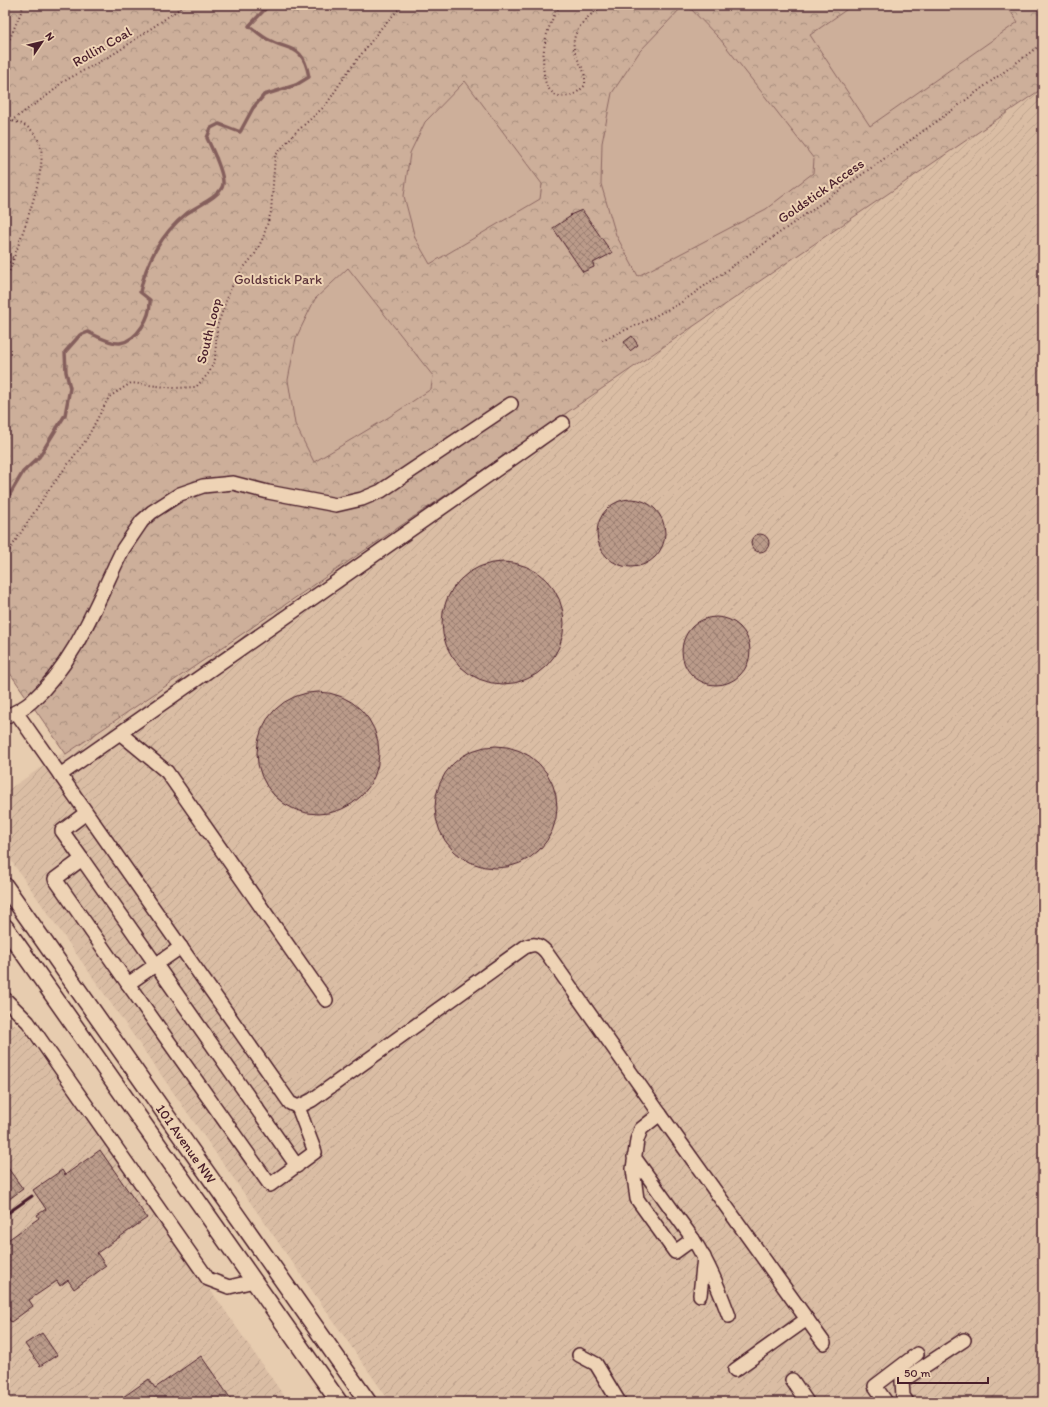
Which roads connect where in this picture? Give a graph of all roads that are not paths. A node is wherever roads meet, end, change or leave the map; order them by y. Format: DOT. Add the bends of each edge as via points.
graph roads {
  1 [pos="511,404"];
  2 [pos="564,423"];
  3 [pos="10,714"];
  4 [pos="121,734"];
  5 [pos="60,776"];
  6 [pos="86,812"];
  7 [pos="82,859"];
  8 [pos="5,886"];
  9 [pos="5,927"];
  10 [pos="180,946"];
  11 [pos="155,965"];
  12 [pos="128,984"];
  13 [pos="5,999"];
  14 [pos="326,1000"];
  15 [pos="298,1107"];
  16 [pos="660,1114"];
  17 [pos="634,1157"];
  18 [pos="297,1166"];
  19 [pos="693,1240"];
  20 [pos="704,1257"];
  21 [pos="254,1281"];
  22 [pos="700,1295"];
  23 [pos="729,1316"];
  24 [pos="807,1319"];
  25 [pos="964,1340"];
  26 [pos="824,1343"];
  27 [pos="917,1354"];
  28 [pos="579,1355"];
  29 [pos="735,1370"];
  30 [pos="792,1380"];
  31 [pos="339,1402"];
  32 [pos="368,1402"];
  33 [pos="619,1402"];
  34 [pos="807,1402"];
  35 [pos="886,1402"];
  36 [pos="907,1402"];
  1 -- 3 [label="street" via="381,491 354,501 336,505 323,504 233,483 203,486 180,494 165,503 142,521 133,532 70,656 30,703"];
  2 -- 4 [label="street"];
  3 -- 5 [label="street"];
  4 -- 5 [label="street"];
  4 -- 14 [label="street" via="167,772"];
  5 -- 6 [label="street"];
  6 -- 7 [label="street" via="62,831"];
  6 -- 10 [label="street"];
  7 -- 11 [label="street"];
  7 -- 12 [label="street" via="55,879"];
  8 -- 32 [label="main road, 101 Avenue NW"];
  9 -- 21 [label="main road, 101 Avenue NW"];
  10 -- 11 [label="street"];
  10 -- 15 [label="street" via="290,1103"];
  11 -- 12 [label="street"];
  11 -- 18 [label="street"];
  12 -- 18 [label="street" via="270,1185"];
  13 -- 21 [label="street" via="28,1022 208,1279 229,1287"];
  15 -- 16 [label="street" via="312,1100 525,947 533,944 541,946 546,952"];
  15 -- 18 [label="street" via="315,1152"];
  16 -- 17 [label="street" via="641,1129"];
  16 -- 24 [label="street"];
  17 -- 19 [label="street"];
  17 -- 19 [label="street" via="637,1199 675,1252"];
  19 -- 20 [label="street"];
  20 -- 22 [label="street"];
  20 -- 23 [label="street"];
  21 -- 31 [label="main road, 101 Avenue NW"];
  24 -- 26 [label="street"];
  24 -- 29 [label="street"];
  25 -- 36 [label="street" via="902,1381 903,1396"];
  27 -- 35 [label="street" via="875,1386"];
  28 -- 33 [label="street" via="596,1364"];
  30 -- 34 [label="street"];
}
